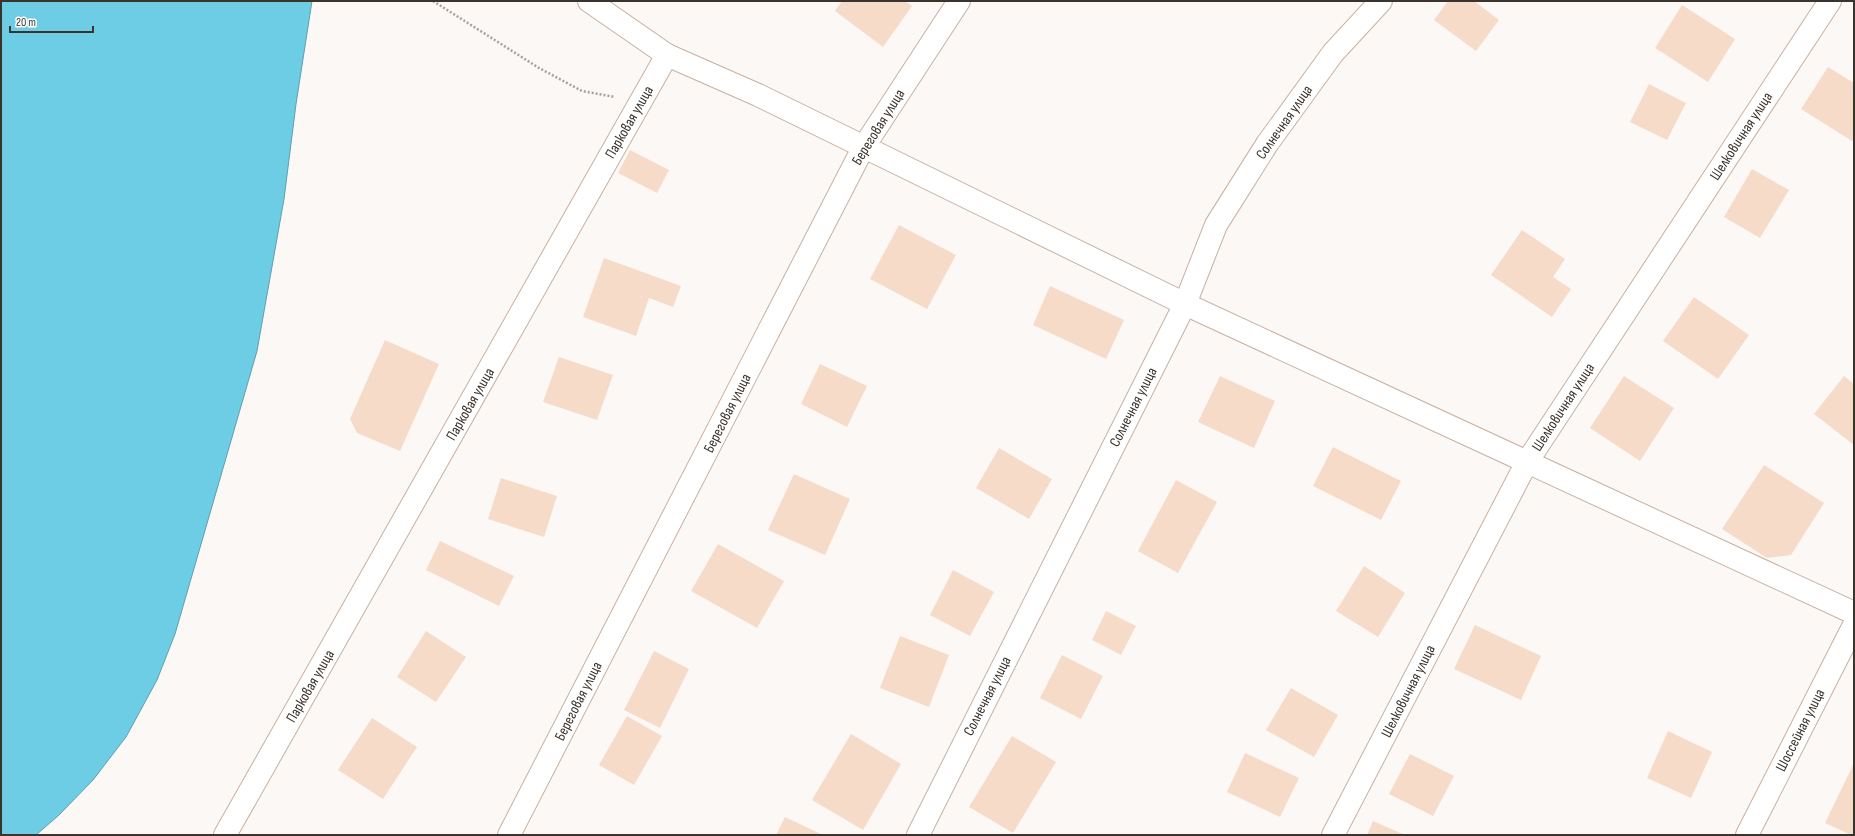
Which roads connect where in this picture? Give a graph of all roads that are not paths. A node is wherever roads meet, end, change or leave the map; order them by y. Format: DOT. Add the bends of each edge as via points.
graph roads {
  1 [pos="589,1"];
  2 [pos="959,1"];
  3 [pos="1381,1"];
  4 [pos="1830,1"];
  5 [pos="667,55"];
  6 [pos="863,148"];
  7 [pos="1184,304"];
  8 [pos="1527,462"];
  9 [pos="1854,612"];
  10 [pos="1854,625"];
  11 [pos="225,835"];
  12 [pos="509,835"];
  13 [pos="918,835"];
  14 [pos="1334,835"];
  15 [pos="1747,835"];
  1 -- 5 [label="street"];
  2 -- 6 [label="street, Береговая улица"];
  3 -- 7 [label="street, Солнечная улица" via="1332,53 1267,144 1216,225"];
  4 -- 8 [label="street, Шелковичная улица"];
  5 -- 6 [label="street" via="758,95"];
  5 -- 11 [label="street, Парковая улица"];
  6 -- 7 [label="street"];
  6 -- 12 [label="street, Береговая улица"];
  7 -- 8 [label="street"];
  7 -- 13 [label="street, Солнечная улица"];
  8 -- 9 [label="street"];
  8 -- 14 [label="street, Шелковичная улица"];
  10 -- 15 [label="street, Шоссейная улица"];
}
